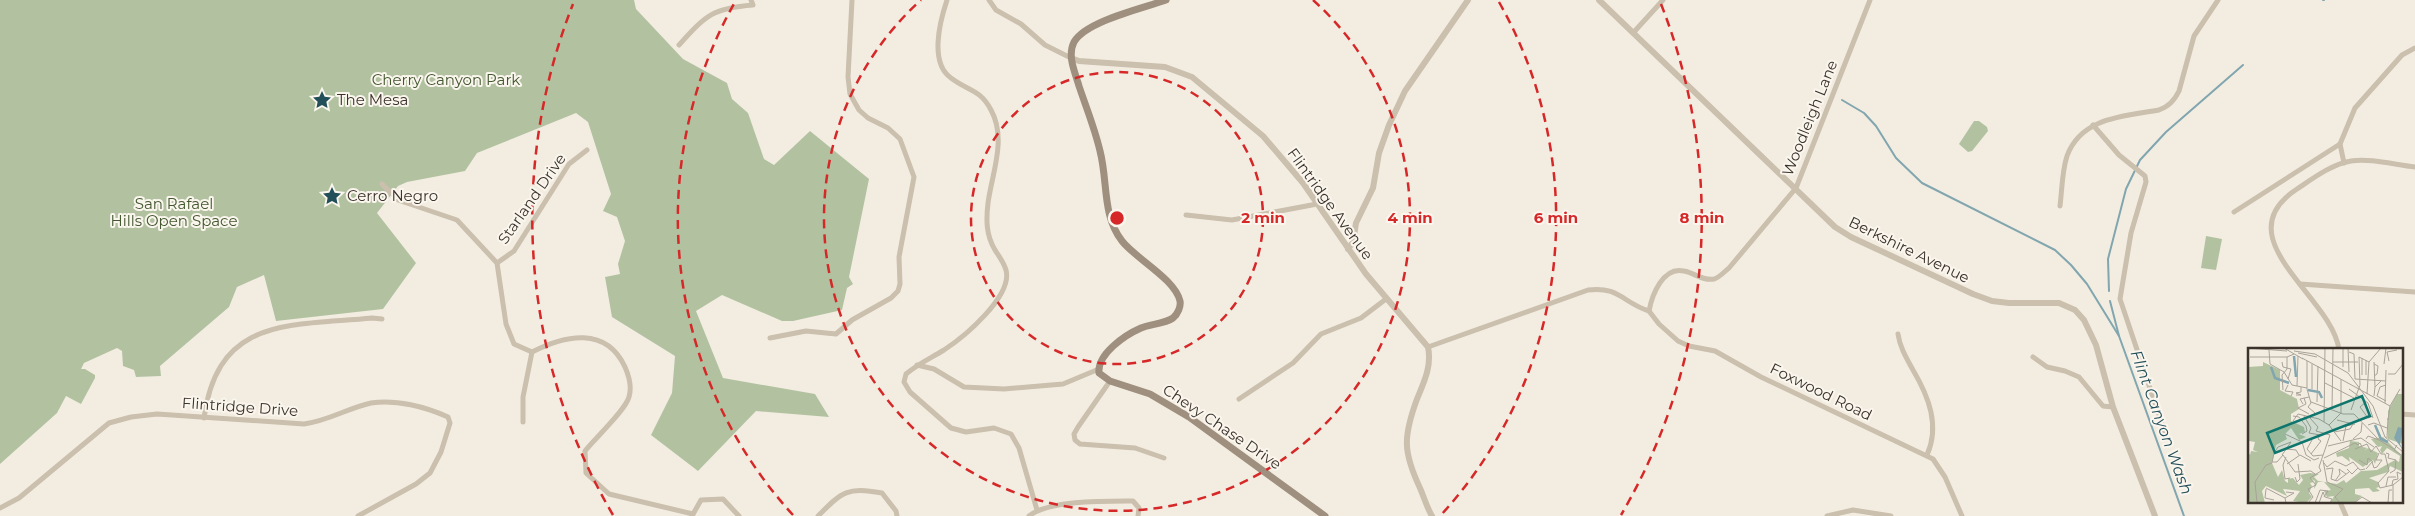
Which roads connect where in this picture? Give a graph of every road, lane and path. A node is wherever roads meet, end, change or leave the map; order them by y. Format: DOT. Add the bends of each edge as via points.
graph roads {
  1 [pos="852,0"];
  2 [pos="947,0"];
  3 [pos="989,0"];
  4 [pos="1166,0"];
  5 [pos="1468,0"];
  6 [pos="1599,0"];
  7 [pos="1663,0"];
  8 [pos="1870,0"];
  9 [pos="2218,0"];
  10 [pos="752,2"];
  11 [pos="1633,33"];
  12 [pos="679,44"];
  13 [pos="2415,48"];
  14 [pos="1071,58"];
  15 [pos="2093,125"];
  16 [pos="2340,144"];
  17 [pos="586,150"];
  18 [pos="2344,163"];
  19 [pos="2415,167"];
  20 [pos="382,184"];
  21 [pos="1796,188"];
  22 [pos="1317,204"];
  23 [pos="2060,206"];
  24 [pos="2234,212"];
  25 [pos="1186,215"];
  26 [pos="1348,248"];
  27 [pos="498,263"];
  28 [pos="2300,284"];
  29 [pos="2415,292"];
  30 [pos="1386,299"];
  31 [pos="1649,311"];
  32 [pos="382,319"];
  33 [pos="1898,334"];
  34 [pos="770,338"];
  35 [pos="1428,347"];
  36 [pos="2338,348"];
  37 [pos="532,352"];
  38 [pos="2033,357"];
  39 [pos="917,365"];
  40 [pos="1099,369"];
  41 [pos="1110,381"];
  42 [pos="1239,399"];
  43 [pos="2113,407"];
  44 [pos="2402,414"];
  45 [pos="2415,415"];
  46 [pos="204,418"];
  47 [pos="524,422"];
  48 [pos="2165,433"];
  49 [pos="1927,455"];
  50 [pos="1164,458"];
  51 [pos="2341,504"];
  52 [pos="0,508"];
  53 [pos="1037,510"];
  54 [pos="693,515"];
  55 [pos="358,516"];
  56 [pos="739,516"];
  57 [pos="818,516"];
  58 [pos="897,516"];
  59 [pos="1029,516"];
  60 [pos="1138,516"];
  61 [pos="1325,516"];
  62 [pos="1432,516"];
  63 [pos="1827,516"];
  64 [pos="1891,516"];
  65 [pos="1962,516"];
  66 [pos="2155,516"];
  67 [pos="2346,516"];
  1 -- 34 [label="street" via="850,94 868,118 888,128 900,139 914,177 899,258 900,284 892,298 864,311 836,334 806,331"];
  2 -- 39 [label="street" via="938,46 941,66 952,80 980,94 993,113 998,129 987,228 1007,277 1002,295 992,306 956,340"];
  3 -- 14 [label="street, Flintridge Avenue" via="996,10 1021,24 1045,45"];
  4 -- 14 [label="main road" via="1093,26 1074,42"];
  5 -- 26 [label="street" via="1405,91 1389,125 1379,153 1373,188"];
  6 -- 11 [label="street, Berkshire Avenue"];
  7 -- 11 [label="street"];
  8 -- 21 [label="street, Woodleigh Lane"];
  9 -- 15 [label="street" via="2194,36 2180,91 2167,107"];
  10 -- 12 [label="street" via="718,10 698,24"];
  11 -- 21 [label="street, Berkshire Avenue"];
  13 -- 16 [label="street" via="2402,55 2355,108"];
  14 -- 22 [label="street, Flintridge Avenue" via="1165,67 1192,77 1263,136"];
  14 -- 40 [label="main road" via="1100,150 1109,217 1115,231 1171,286 1180,302 1172,318 1129,335 1105,355"];
  15 -- 23 [label="street" via="2079,136 2067,156"];
  15 -- 48 [label="street" via="2119,155 2144,173 2146,182 2131,233 2120,299"];
  16 -- 18 [label="street"];
  16 -- 24 [label="street"];
  17 -- 27 [label="street, Starland Drive" via="569,164 514,251"];
  18 -- 19 [label="street" via="2370,161"];
  18 -- 28 [label="street" via="2295,190 2284,199 2273,217 2272,244"];
  20 -- 27 [label="street" via="398,200 457,220"];
  21 -- 31 [label="street, Woodleigh Lane" via="1729,268 1716,279 1705,279 1683,270 1673,272 1656,289"];
  21 -- 43 [label="street, Berkshire Avenue" via="1819,213 1848,235 1973,294 2009,303 2059,303 2075,310 2089,328 2096,345"];
  22 -- 25 [label="street" via="1232,220"];
  22 -- 26 [label="street, Flintridge Avenue"];
  26 -- 30 [label="street, Flintridge Avenue"];
  27 -- 37 [label="street" via="506,324 514,344"];
  28 -- 29 [label="street"];
  28 -- 36 [label="street" via="2333,328"];
  30 -- 35 [label="street, Flintridge Avenue"];
  30 -- 42 [label="street" via="1361,318 1320,334 1293,363"];
  31 -- 35 [label="street" via="1635,306 1613,290 1588,290"];
  31 -- 49 [label="street, Foxwood Road" via="1659,324 1684,344 1715,351 1904,447"];
  32 -- 46 [label="street" via="278,328 250,338 230,354 218,371 209,389"];
  33 -- 49 [label="street" via="1902,351 1918,378 1933,416 1932,443"];
  35 -- 62 [label="street" via="1428,369 1413,411 1406,451 1412,474"];
  37 -- 47 [label="street" via="523,397"];
  37 -- 54 [label="street" via="554,341 580,337 600,341 619,354 630,378 629,397 620,413 585,451 586,473 609,494"];
  38 -- 43 [label="street" via="2047,367 2079,377 2103,406"];
  39 -- 40 [label="street" via="934,369 964,387 1004,389 1063,384"];
  39 -- 53 [label="street" via="906,374 904,382 910,392 951,428 966,432 994,428 1011,434 1019,448"];
  40 -- 41 [label="main road, Chevy Chase Drive" via="1103,378"];
  41 -- 50 [label="street" via="1078,427 1075,440 1080,444 1135,448"];
  41 -- 61 [label="main road, Chevy Chase Drive" via="1150,394 1189,417"];
  43 -- 66 [label="street, Berkshire Avenue"];
  44 -- 45 [label="street"];
  46 -- 52 [label="street, Flintridge Drive" via="157,414 109,423 19,498"];
  46 -- 55 [label="street, Flintridge Drive" via="304,424 374,403 396,403 448,417 450,423 441,452 430,472 416,484"];
  49 -- 65 [label="street, Foxwood Road" via="1942,471"];
  51 -- 67 [label="street"];
  53 -- 59 [label="street"];
  53 -- 60 [label="street" via="1088,501 1132,501 1139,508"];
  54 -- 56 [label="street" via="701,500 723,499"];
  57 -- 58 [label="street" via="840,494 861,490 882,493"];
  63 -- 64 [label="street" via="1853,510"];
}
